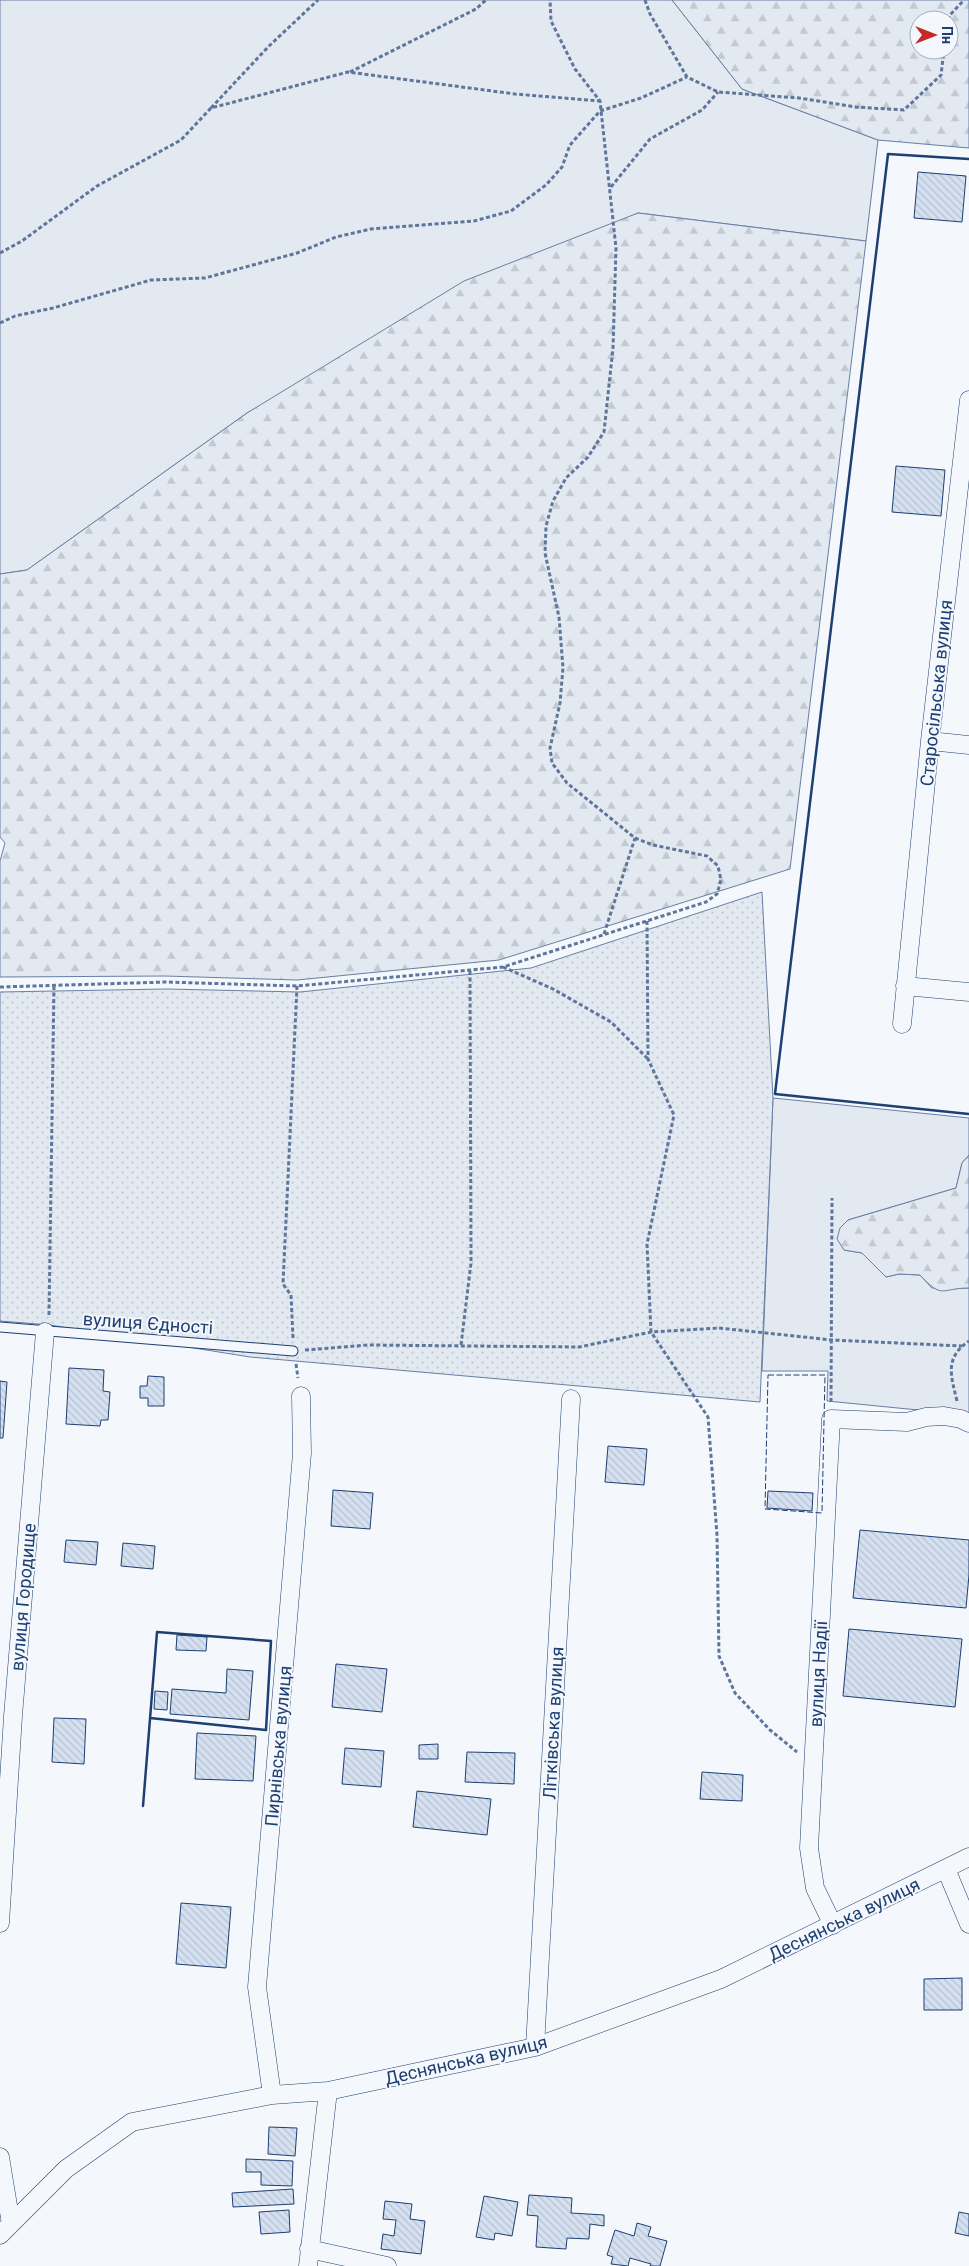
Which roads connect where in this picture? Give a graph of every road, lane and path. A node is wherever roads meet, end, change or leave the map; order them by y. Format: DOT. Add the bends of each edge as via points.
graph roads {
  1 [pos="318,0"];
  2 [pos="486,0"];
  3 [pos="550,0"];
  4 [pos="645,0"];
  5 [pos="964,0"];
  6 [pos="955,10"];
  7 [pos="943,60"];
  8 [pos="348,72"];
  9 [pos="687,77"];
  10 [pos="718,92"];
  11 [pos="600,101"];
  12 [pos="211,108"];
  13 [pos="600,111"];
  14 [pos="611,187"];
  15 [pos="0,253"];
  16 [pos="0,323"];
  17 [pos="969,400"];
  18 [pos="963,507"];
  19 [pos="930,741"];
  20 [pos="969,745"];
  21 [pos="635,838"];
  22 [pos="647,921"];
  23 [pos="604,935"];
  24 [pos="502,967"];
  25 [pos="470,970"];
  26 [pos="54,986"];
  27 [pos="297,986"];
  28 [pos="906,986"];
  29 [pos="0,987"];
  30 [pos="969,992"];
  31 [pos="902,1024"];
  32 [pos="648,1059"];
  33 [pos="832,1198"];
  34 [pos="0,1328"];
  35 [pos="47,1332"];
  36 [pos="651,1332"];
  37 [pos="832,1340"];
  38 [pos="969,1341"];
  39 [pos="461,1345"];
  40 [pos="962,1346"];
  41 [pos="293,1350"];
  42 [pos="301,1396"];
  43 [pos="571,1398"];
  44 [pos="831,1419"];
  45 [pos="965,1421"];
  46 [pos="813,1765"];
  47 [pos="969,1858"];
  48 [pos="946,1869"];
  49 [pos="0,1923"];
  50 [pos="969,1924"];
  51 [pos="833,1925"];
  52 [pos="535,2047"];
  53 [pos="328,2090"];
  54 [pos="272,2095"];
  55 [pos="0,2157"];
  56 [pos="5,2229"];
  57 [pos="308,2258"];
  58 [pos="387,2266"];
  1 -- 12 [label="path"];
  2 -- 8 [label="path" via="476,9"];
  3 -- 11 [label="path" via="551,21 575,70"];
  4 -- 9 [label="path"];
  5 -- 6 [label="path"];
  7 -- 10 [label="path" via="941,75 904,110"];
  8 -- 11 [label="path" via="515,94"];
  8 -- 12 [label="path"];
  9 -- 10 [label="path"];
  9 -- 13 [label="path" via="641,98"];
  10 -- 14 [label="path" via="702,110 650,139"];
  11 -- 13 [label="path"];
  12 -- 15 [label="path" via="181,140 97,186 22,242"];
  13 -- 14 [label="path"];
  13 -- 16 [label="path" via="570,146 562,167 546,185 511,211 474,221 362,231 206,278 151,280 15,316"];
  14 -- 21 [label="path" via="616,257 613,348 604,432 588,457 566,478 553,501 546,526 545,553 559,617 563,668 560,703 550,748 552,763 563,778"];
  17 -- 18 [label="street, Старосільська вулиця"];
  18 -- 19 [label="street, Старосільська вулиця"];
  19 -- 20 [label="street"];
  19 -- 28 [label="street, Старосільська вулиця"];
  21 -- 22 [label="path" via="707,856 718,866 722,880 717,894 706,902"];
  21 -- 23 [label="path"];
  22 -- 23 [label="path"];
  22 -- 32 [label="path"];
  23 -- 24 [label="path"];
  24 -- 25 [label="path"];
  24 -- 32 [label="path" via="553,989 611,1022"];
  25 -- 27 [label="path"];
  25 -- 39 [label="path" via="471,1263"];
  26 -- 27 [label="path" via="166,982"];
  26 -- 29 [label="path"];
  26 -- 35 [label="path"];
  27 -- 41 [label="path" via="283,1284 292,1295"];
  28 -- 30 [label="street"];
  28 -- 31 [label="street, Старосільська вулиця"];
  32 -- 36 [label="path" via="674,1115 646,1244"];
  33 -- 37 [label="path"];
  34 -- 35 [label="lane, вулиця Єдності"];
  35 -- 41 [label="lane, вулиця Єдності"];
  35 -- 49 [label="street, вулиця Городище" via="13,1716"];
  36 -- 37 [label="path" via="720,1328"];
  36 -- 39 [label="path" via="579,1347"];
  36 -- 46 [label="path" via="708,1417 717,1535 720,1656 735,1693 770,1730"];
  37 -- 40 [label="path"];
  37 -- 44 [label="path"];
  38 -- 40 [label="path"];
  39 -- 41 [label="path" via="368,1345"];
  40 -- 45 [label="path" via="953,1358 950,1372"];
  41 -- 42 [label="path"];
  42 -- 54 [label="street, Пирнівська вулиця" via="302,1453 257,1987"];
  43 -- 52 [label="street, Літківська вулиця"];
  44 -- 45 [label="street" via="907,1422 926,1417"];
  44 -- 46 [label="street, вулиця Надії"];
  46 -- 51 [label="street, вулиця Надії" via="809,1848 815,1888"];
  47 -- 48 [label="street, Деснянська вулиця"];
  48 -- 50 [label="street"];
  48 -- 51 [label="street, Деснянська вулиця"];
  51 -- 52 [label="street, Деснянська вулиця" via="722,1979"];
  52 -- 53 [label="street, Деснянська вулиця"];
  53 -- 54 [label="street, Деснянська вулиця"];
  53 -- 57 [label="street"];
  54 -- 56 [label="street, Деснянська вулиця" via="132,2122 66,2169"];
  55 -- 56 [label="street"];
  57 -- 58 [label="street"];
}
